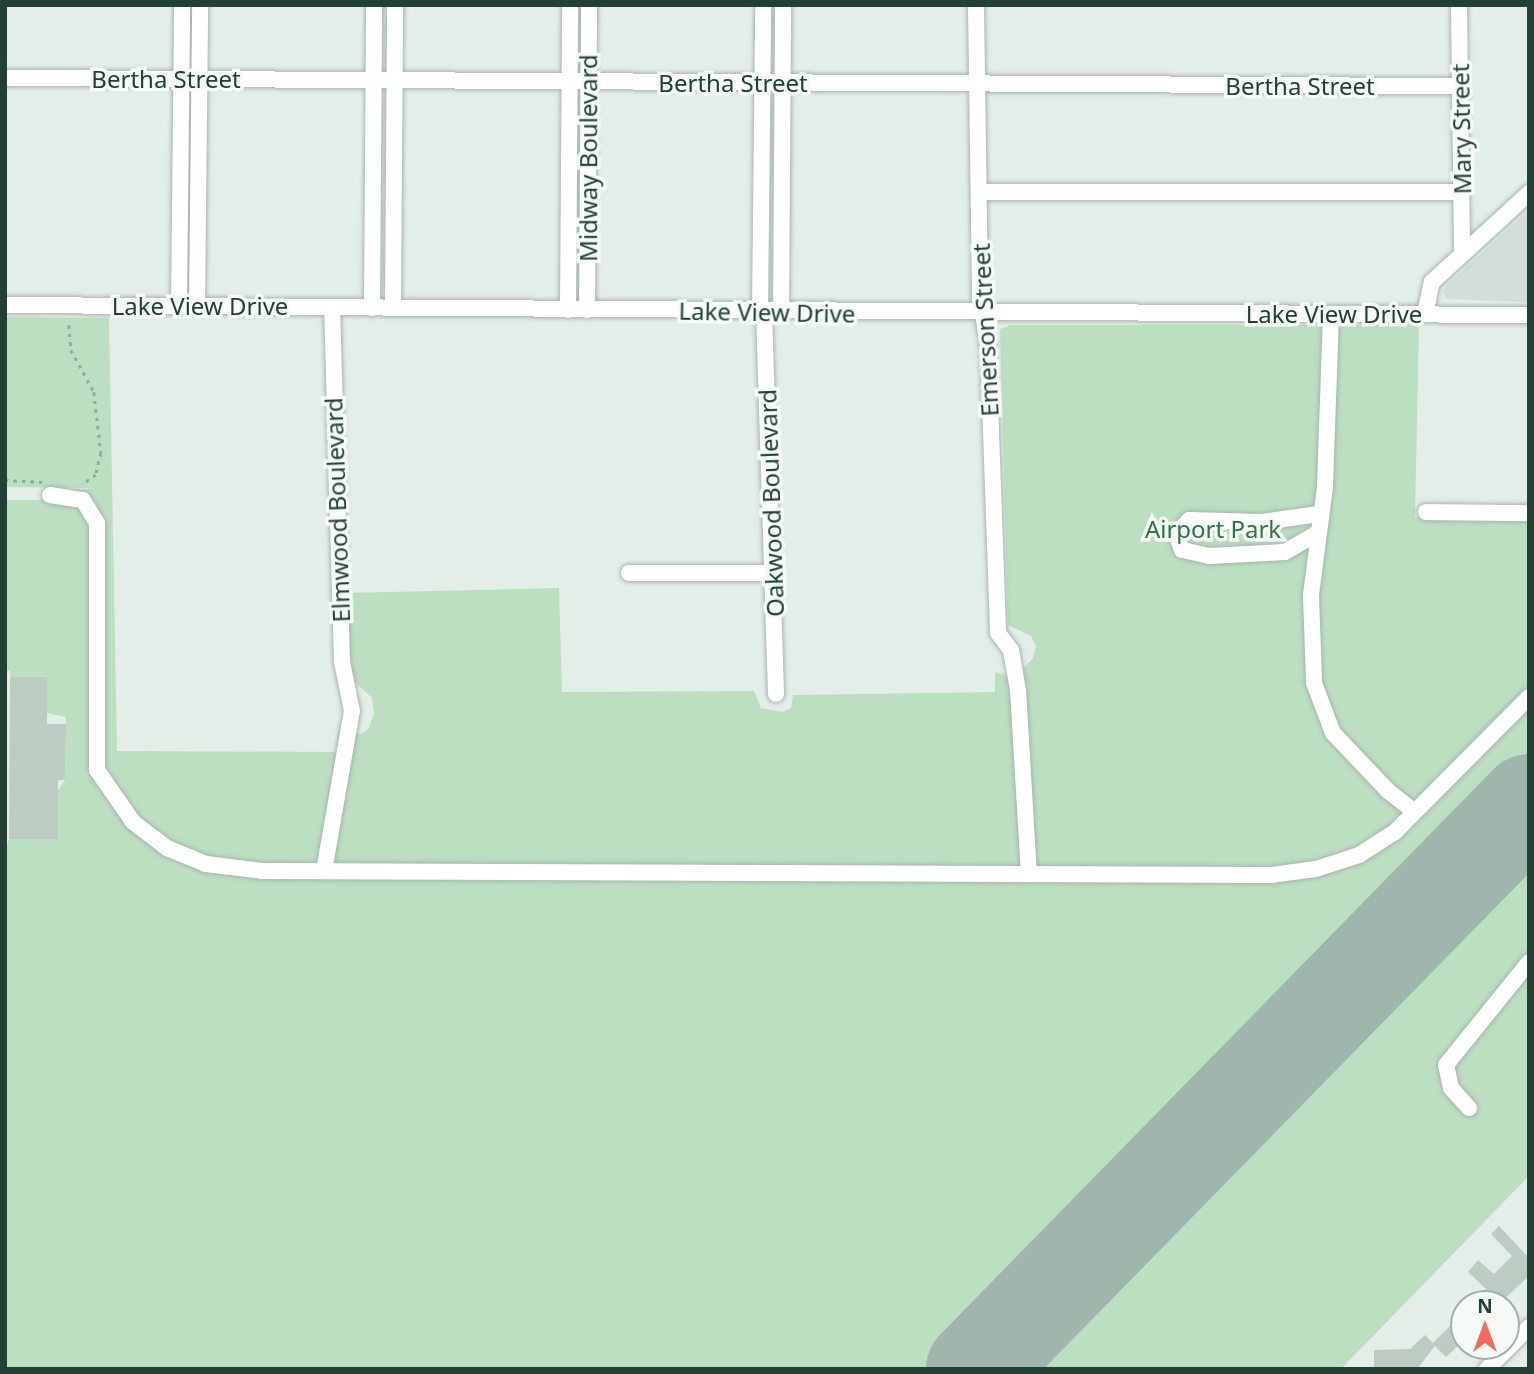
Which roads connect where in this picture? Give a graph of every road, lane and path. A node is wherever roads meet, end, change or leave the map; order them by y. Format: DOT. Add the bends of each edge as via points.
graph roads {
  1 [pos="182,5"];
  2 [pos="200,5"];
  3 [pos="374,5"];
  4 [pos="395,5"];
  5 [pos="570,5"];
  6 [pos="589,5"];
  7 [pos="763,5"];
  8 [pos="783,5"];
  9 [pos="976,5"];
  10 [pos="1459,5"];
  11 [pos="5,78"];
  12 [pos="181,79"];
  13 [pos="199,79"];
  14 [pos="374,80"];
  15 [pos="394,80"];
  16 [pos="569,81"];
  17 [pos="588,81"];
  18 [pos="762,82"];
  19 [pos="783,83"];
  20 [pos="977,85"];
  21 [pos="1460,86"];
  22 [pos="979,192"];
  23 [pos="1462,192"];
  24 [pos="1529,193"];
  25 [pos="1462,253"];
  26 [pos="5,305"];
  27 [pos="179,306"];
  28 [pos="197,306"];
  29 [pos="332,307"];
  30 [pos="372,308"];
  31 [pos="393,308"];
  32 [pos="568,310"];
  33 [pos="587,310"];
  34 [pos="762,312"];
  35 [pos="781,313"];
  36 [pos="984,314"];
  37 [pos="1331,314"];
  38 [pos="1425,314"];
  39 [pos="1529,315"];
  40 [pos="69,324"];
  41 [pos="5,480"];
  42 [pos="72,483"];
  43 [pos="50,489"];
  44 [pos="1426,512"];
  45 [pos="1529,513"];
  46 [pos="1318,514"];
  47 [pos="1316,534"];
  48 [pos="629,573"];
  49 [pos="773,573"];
  50 [pos="776,694"];
  51 [pos="1529,697"];
  52 [pos="1414,811"];
  53 [pos="324,871"];
  54 [pos="1028,874"];
  55 [pos="1529,962"];
  56 [pos="1469,1108"];
  57 [pos="1529,1327"];
  58 [pos="1487,1369"];
  1 -- 12 [label="street"];
  2 -- 13 [label="street"];
  3 -- 14 [label="street"];
  4 -- 15 [label="street"];
  5 -- 16 [label="street, Midway Boulevard"];
  6 -- 17 [label="street, Midway Boulevard"];
  7 -- 18 [label="street, Oakwood Boulevard"];
  8 -- 19 [label="street"];
  9 -- 20 [label="street, Emerson Street"];
  10 -- 21 [label="street, Mary Street"];
  11 -- 12 [label="street, Bertha Street"];
  12 -- 13 [label="street, Bertha Street"];
  12 -- 27 [label="street"];
  13 -- 14 [label="street, Bertha Street"];
  13 -- 28 [label="street"];
  14 -- 15 [label="street, Bertha Street"];
  14 -- 30 [label="street"];
  15 -- 16 [label="street, Bertha Street"];
  15 -- 31 [label="street"];
  16 -- 17 [label="street, Bertha Street"];
  16 -- 32 [label="street, Midway Boulevard"];
  17 -- 18 [label="street, Bertha Street"];
  17 -- 33 [label="street, Midway Boulevard"];
  18 -- 19 [label="street, Bertha Street"];
  18 -- 34 [label="street, Oakwood Boulevard"];
  19 -- 20 [label="street, Bertha Street"];
  19 -- 35 [label="street"];
  20 -- 21 [label="street, Bertha Street"];
  20 -- 22 [label="street, Emerson Street"];
  21 -- 23 [label="street, Mary Street"];
  22 -- 23 [label="street"];
  22 -- 36 [label="street, Emerson Street"];
  23 -- 25 [label="street, Mary Street"];
  24 -- 25 [label="street"];
  25 -- 38 [label="street" via="1430,284"];
  26 -- 27 [label="street, Lake View Drive"];
  27 -- 28 [label="street, Lake View Drive"];
  28 -- 29 [label="street, Lake View Drive"];
  29 -- 30 [label="street, Lake View Drive"];
  29 -- 53 [label="street, Elmwood Boulevard" via="342,662 352,711"];
  30 -- 31 [label="street, Lake View Drive"];
  31 -- 32 [label="street, Lake View Drive"];
  32 -- 33 [label="street, Lake View Drive"];
  33 -- 34 [label="street, Lake View Drive"];
  34 -- 35 [label="street, Lake View Drive"];
  34 -- 49 [label="street, Oakwood Boulevard"];
  35 -- 36 [label="street, Lake View Drive"];
  36 -- 37 [label="street, Lake View Drive"];
  36 -- 54 [label="street, Emerson Street" via="998,633 1011,650 1018,690"];
  37 -- 38 [label="street, Lake View Drive"];
  37 -- 46 [label="street" via="1325,486"];
  38 -- 39 [label="street, Lake View Drive"];
  40 -- 42 [label="path" via="71,350 94,392 101,455 92,480"];
  41 -- 43 [label="path"];
  43 -- 53 [label="street" via="79,497 96,518 97,770 134,822 167,848 206,864"];
  44 -- 45 [label="street"];
  46 -- 47 [label="street"];
  46 -- 47 [label="street" via="1276,522 1189,520 1175,534 1182,550 1209,556 1285,552"];
  47 -- 52 [label="street" via="1312,667 1321,710 1347,749"];
  48 -- 49 [label="street"];
  49 -- 50 [label="street, Oakwood Boulevard"];
  51 -- 52 [label="street"];
  52 -- 54 [label="street" via="1395,832 1359,855 1316,869 1270,875"];
  53 -- 54 [label="street"];
  55 -- 56 [label="street" via="1447,1065 1451,1088"];
  57 -- 58 [label="street"];
}
